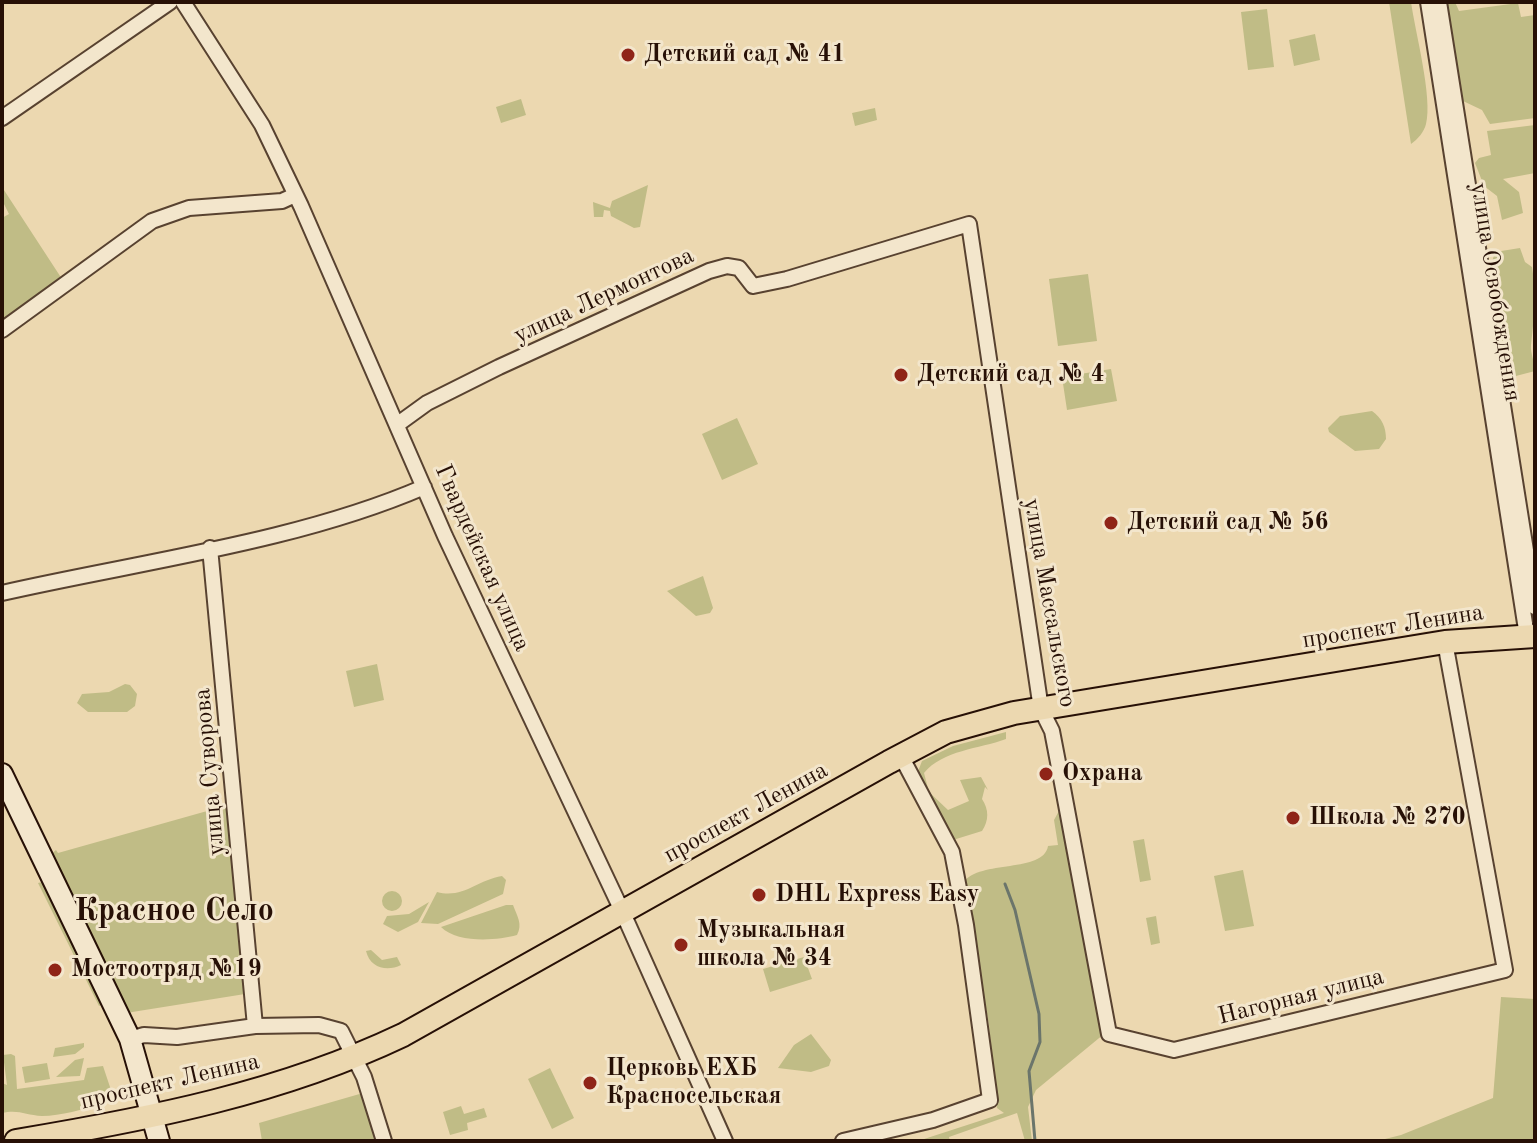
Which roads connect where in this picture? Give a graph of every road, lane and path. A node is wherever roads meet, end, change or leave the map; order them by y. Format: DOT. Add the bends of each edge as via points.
graph roads {
  1 [pos="170,2"];
  2 [pos="183,2"];
  3 [pos="1428,2"];
  4 [pos="1439,2"];
  5 [pos="2,118"];
  6 [pos="295,195"];
  7 [pos="969,224"];
  8 [pos="2,330"];
  9 [pos="398,424"];
  10 [pos="424,487"];
  11 [pos="210,548"];
  12 [pos="2,593"];
  13 [pos="1535,607"];
  14 [pos="1531,636"];
  15 [pos="1445,642"];
  16 [pos="1041,709"];
  17 [pos="901,756"];
  18 [pos="2,774"];
  19 [pos="623,913"];
  20 [pos="255,1026"];
  21 [pos="1109,1034"];
  22 [pos="130,1039"];
  23 [pos="356,1057"];
  24 [pos="152,1117"];
  25 [pos="16,1141"];
  26 [pos="159,1141"];
  27 [pos="384,1141"];
  28 [pos="725,1141"];
  29 [pos="843,1141"];
  1 -- 5 [label="street"];
  2 -- 6 [label="street, Гвардейская улица" via="262,125"];
  3 -- 14 [label="street, улица Освобождения"];
  4 -- 13 [label="street, улица Освобождения"];
  6 -- 8 [label="street" via="282,201 189,208 152,221"];
  6 -- 9 [label="street, Гвардейская улица"];
  7 -- 9 [label="street, улица Лермонтова" via="753,286 739,268 709,271 499,367 427,403"];
  7 -- 16 [label="street, улица Массальского"];
  9 -- 10 [label="street, Гвардейская улица"];
  10 -- 11 [label="street" via="375,509"];
  10 -- 19 [label="street, Гвардейская улица"];
  11 -- 12 [label="street"];
  11 -- 20 [label="street, улица Суворова"];
  14 -- 15 [label="main road, проспект Ленина"];
  15 -- 16 [label="main road, проспект Ленина"];
  15 -- 21 [label="street, Нагорная улица" via="1505,970 1174,1050"];
  16 -- 17 [label="main road, проспект Ленина" via="966,725"];
  16 -- 21 [label="street, улица Массальского" via="1052,731"];
  17 -- 19 [label="main road, проспект Ленина"];
  17 -- 29 [label="street" via="952,852 990,1100"];
  18 -- 22 [label="main road"];
  19 -- 23 [label="main road, проспект Ленина"];
  19 -- 28 [label="street, Гвардейская улица"];
  20 -- 22 [label="street"];
  20 -- 23 [label="street" via="319,1025 341,1031"];
  22 -- 24 [label="main road"];
  23 -- 24 [label="main road, проспект Ленина" via="317,1073"];
  23 -- 27 [label="street"];
  24 -- 25 [label="main road, проспект Ленина"];
  24 -- 26 [label="main road"];
}
